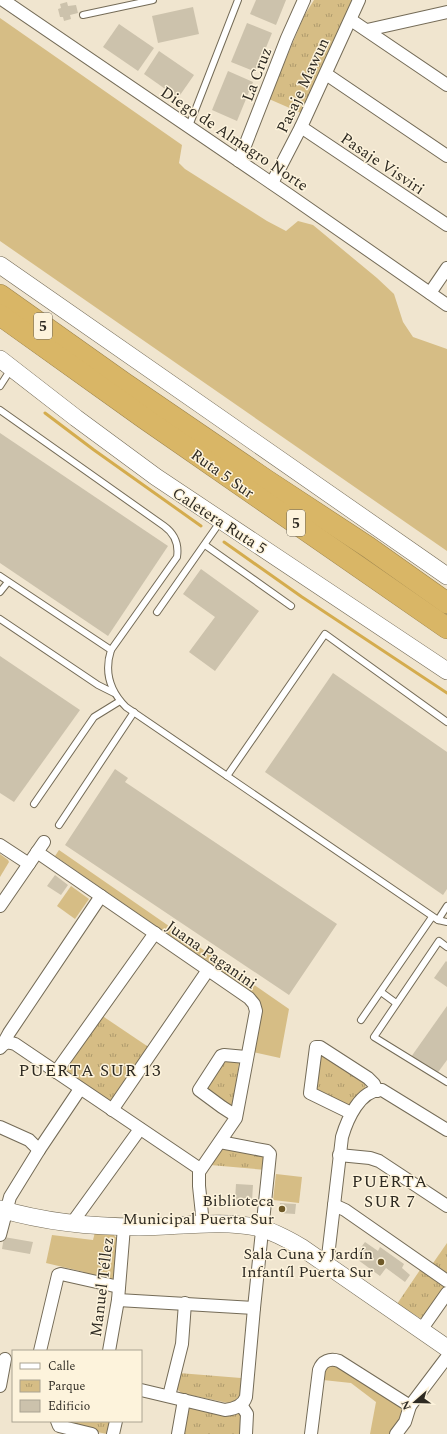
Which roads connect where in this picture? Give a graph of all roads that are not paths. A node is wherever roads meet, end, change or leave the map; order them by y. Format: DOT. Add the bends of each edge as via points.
graph roads {
  1 [pos="3,0"];
  2 [pos="152,0"];
  3 [pos="238,0"];
  4 [pos="304,0"];
  5 [pos="359,0"];
  6 [pos="447,12"];
  7 [pos="83,15"];
  8 [pos="351,20"];
  9 [pos="367,30"];
  10 [pos="326,74"];
  11 [pos="447,85"];
  12 [pos="189,126"];
  13 [pos="301,127"];
  14 [pos="447,156"];
  15 [pos="239,161"];
  16 [pos="272,183"];
  17 [pos="447,225"];
  18 [pos="0,265"];
  19 [pos="447,268"];
  20 [pos="430,293"];
  21 [pos="0,295"];
  22 [pos="447,305"];
  23 [pos="0,315"];
  24 [pos="6,363"];
  25 [pos="0,386"];
  26 [pos="0,410"];
  27 [pos="220,521"];
  28 [pos="205,545"];
  29 [pos="0,576"];
  30 [pos="447,576"];
  31 [pos="8,582"];
  32 [pos="0,592"];
  33 [pos="447,603"];
  34 [pos="291,606"];
  35 [pos="157,612"];
  36 [pos="0,619"];
  37 [pos="447,628"];
  38 [pos="111,650"];
  39 [pos="447,671"];
  40 [pos="114,693"];
  41 [pos="120,701"];
  42 [pos="134,712"];
  43 [pos="447,722"];
  44 [pos="227,776"];
  45 [pos="34,804"];
  46 [pos="59,825"];
  47 [pos="0,845"];
  48 [pos="29,864"];
  49 [pos="101,896"];
  50 [pos="0,906"];
  51 [pos="447,906"];
  52 [pos="435,918"];
  53 [pos="447,922"];
  54 [pos="155,933"];
  55 [pos="447,947"];
  56 [pos="208,970"];
  57 [pos="380,992"];
  58 [pos="396,1003"];
  59 [pos="361,1020"];
  60 [pos="1,1046"];
  61 [pos="246,1057"];
  62 [pos="56,1072"];
  63 [pos="447,1082"];
  64 [pos="80,1089"];
  65 [pos="377,1090"];
  66 [pos="112,1110"];
  67 [pos="351,1113"];
  68 [pos="236,1116"];
  69 [pos="0,1127"];
  70 [pos="140,1129"];
  71 [pos="447,1130"];
  72 [pos="220,1142"];
  73 [pos="39,1150"];
  74 [pos="339,1155"];
  75 [pos="200,1169"];
  76 [pos="334,1205"];
  77 [pos="447,1206"];
  78 [pos="3,1210"];
  79 [pos="72,1223"];
  80 [pos="204,1224"];
  81 [pos="124,1227"];
  82 [pos="262,1229"];
  83 [pos="0,1235"];
  84 [pos="327,1265"];
  85 [pos="447,1281"];
  86 [pos="119,1287"];
  87 [pos="447,1293"];
  88 [pos="118,1300"];
  89 [pos="185,1303"];
  90 [pos="254,1308"];
  91 [pos="421,1330"];
  92 [pos="447,1348"];
  93 [pos="40,1350"];
  94 [pos="109,1350"];
  95 [pos="447,1357"];
  96 [pos="6,1360"];
  97 [pos="0,1386"];
  98 [pos="142,1390"];
  99 [pos="169,1396"];
  100 [pos="184,1400"];
  101 [pos="241,1405"];
  102 [pos="410,1406"];
  103 [pos="57,1422"];
  104 [pos="116,1422"];
  105 [pos="92,1434"];
  106 [pos="113,1434"];
  107 [pos="178,1434"];
  108 [pos="246,1434"];
  109 [pos="311,1434"];
  110 [pos="396,1434"];
  1 -- 12 [label="street, Diego de Almagro Norte"];
  2 -- 7 [label="lane"];
  3 -- 12 [label="lane"];
  4 -- 15 [label="street, La Cruz"];
  5 -- 8 [label="street, Pasaje Mawun"];
  6 -- 9 [label="street"];
  8 -- 9 [label="street"];
  8 -- 10 [label="street, Pasaje Mawun"];
  9 -- 11 [label="street"];
  10 -- 13 [label="street, Pasaje Mawun"];
  10 -- 14 [label="street"];
  12 -- 15 [label="street, Diego de Almagro Norte"];
  13 -- 16 [label="street, Pasaje Mawun"];
  13 -- 17 [label="street, Pasaje Visviri"];
  15 -- 16 [label="street, Diego de Almagro Norte"];
  16 -- 20 [label="street, Diego de Almagro Norte"];
  18 -- 30 [label="street"];
  19 -- 20 [label="street"];
  20 -- 22 [label="street, Diego de Almagro Norte"];
  21 -- 33 [label="highway, Ruta 5 Sur / 5" via="150,401"];
  23 -- 37 [label="highway, Ruta 5 Sur / 5"];
  24 -- 25 [label="lane"];
  24 -- 27 [label="street, Caletera Ruta 5" via="130,458"];
  26 -- 38 [label="lane" via="164,526 175,538 178,557"];
  27 -- 28 [label="lane"];
  27 -- 39 [label="street, Caletera Ruta 5"];
  28 -- 34 [label="lane"];
  28 -- 35 [label="lane"];
  29 -- 31 [label="lane"];
  31 -- 32 [label="lane"];
  31 -- 38 [label="lane"];
  36 -- 40 [label="lane" via="98,685"];
  38 -- 40 [label="lane" via="108,676"];
  40 -- 41 [label="lane"];
  41 -- 42 [label="lane"];
  41 -- 45 [label="lane" via="94,717"];
  42 -- 44 [label="lane"];
  42 -- 46 [label="lane"];
  43 -- 44 [label="lane" via="325,634"];
  44 -- 52 [label="lane"];
  47 -- 48 [label="street"];
  48 -- 49 [label="street, Juana Paganini" via="40,847"];
  48 -- 50 [label="street"];
  49 -- 54 [label="street, Juana Paganini"];
  49 -- 60 [label="street"];
  51 -- 52 [label="lane"];
  52 -- 53 [label="lane"];
  52 -- 57 [label="lane"];
  54 -- 56 [label="street, Juana Paganini"];
  54 -- 62 [label="street"];
  55 -- 58 [label="lane" via="439,941"];
  56 -- 61 [label="street, Juana Paganini" via="254,1004 256,1011"];
  56 -- 66 [label="street"];
  57 -- 58 [label="lane"];
  57 -- 59 [label="lane"];
  58 -- 63 [label="lane" via="374,1037"];
  60 -- 62 [label="street" via="9,1042 15,1044"];
  61 -- 68 [label="street, Juana Paganini"];
  61 -- 68 [label="street" via="221,1056 199,1090"];
  62 -- 64 [label="street"];
  64 -- 66 [label="street"];
  64 -- 73 [label="street"];
  65 -- 67 [label="street" via="366,1096"];
  65 -- 67 [label="street" via="368,1078 320,1047 316,1047 310,1093"];
  65 -- 71 [label="street" via="386,1092"];
  66 -- 70 [label="street"];
  67 -- 74 [label="street" via="343,1132"];
  68 -- 72 [label="street, Juana Paganini"];
  69 -- 73 [label="street" via="29,1140"];
  70 -- 75 [label="street"];
  70 -- 79 [label="street"];
  72 -- 75 [label="street, Juana Paganini"];
  72 -- 82 [label="street" via="270,1153"];
  73 -- 78 [label="street"];
  74 -- 76 [label="street"];
  74 -- 77 [label="street" via="379,1161"];
  75 -- 80 [label="street"];
  76 -- 84 [label="street"];
  76 -- 85 [label="street"];
  78 -- 79 [label="street"];
  78 -- 83 [label="street"];
  79 -- 81 [label="street"];
  80 -- 81 [label="street"];
  80 -- 82 [label="street"];
  81 -- 86 [label="street, Manuel Téllez"];
  82 -- 84 [label="street" via="293,1243"];
  82 -- 90 [label="street"];
  84 -- 91 [label="street"];
  86 -- 88 [label="street, Manuel Téllez"];
  86 -- 93 [label="street" via="58,1275"];
  87 -- 91 [label="street"];
  88 -- 89 [label="street"];
  88 -- 94 [label="street, Manuel Téllez"];
  89 -- 90 [label="street"];
  89 -- 99 [label="street" via="182,1344"];
  90 -- 101 [label="street" via="247,1392"];
  91 -- 92 [label="street"];
  95 -- 102 [label="street"];
  96 -- 97 [label="street"];
  98 -- 99 [label="street"];
  99 -- 100 [label="street"];
  100 -- 101 [label="street" via="225,1410"];
  100 -- 107 [label="street"];
  101 -- 108 [label="street" via="247,1414"];
  102 -- 109 [label="street" via="339,1361 329,1360 322,1363 319,1370"];
  102 -- 110 [label="street" via="405,1422"];
  103 -- 105 [label="street" via="58,1426"];
  104 -- 106 [label="street"];
}
